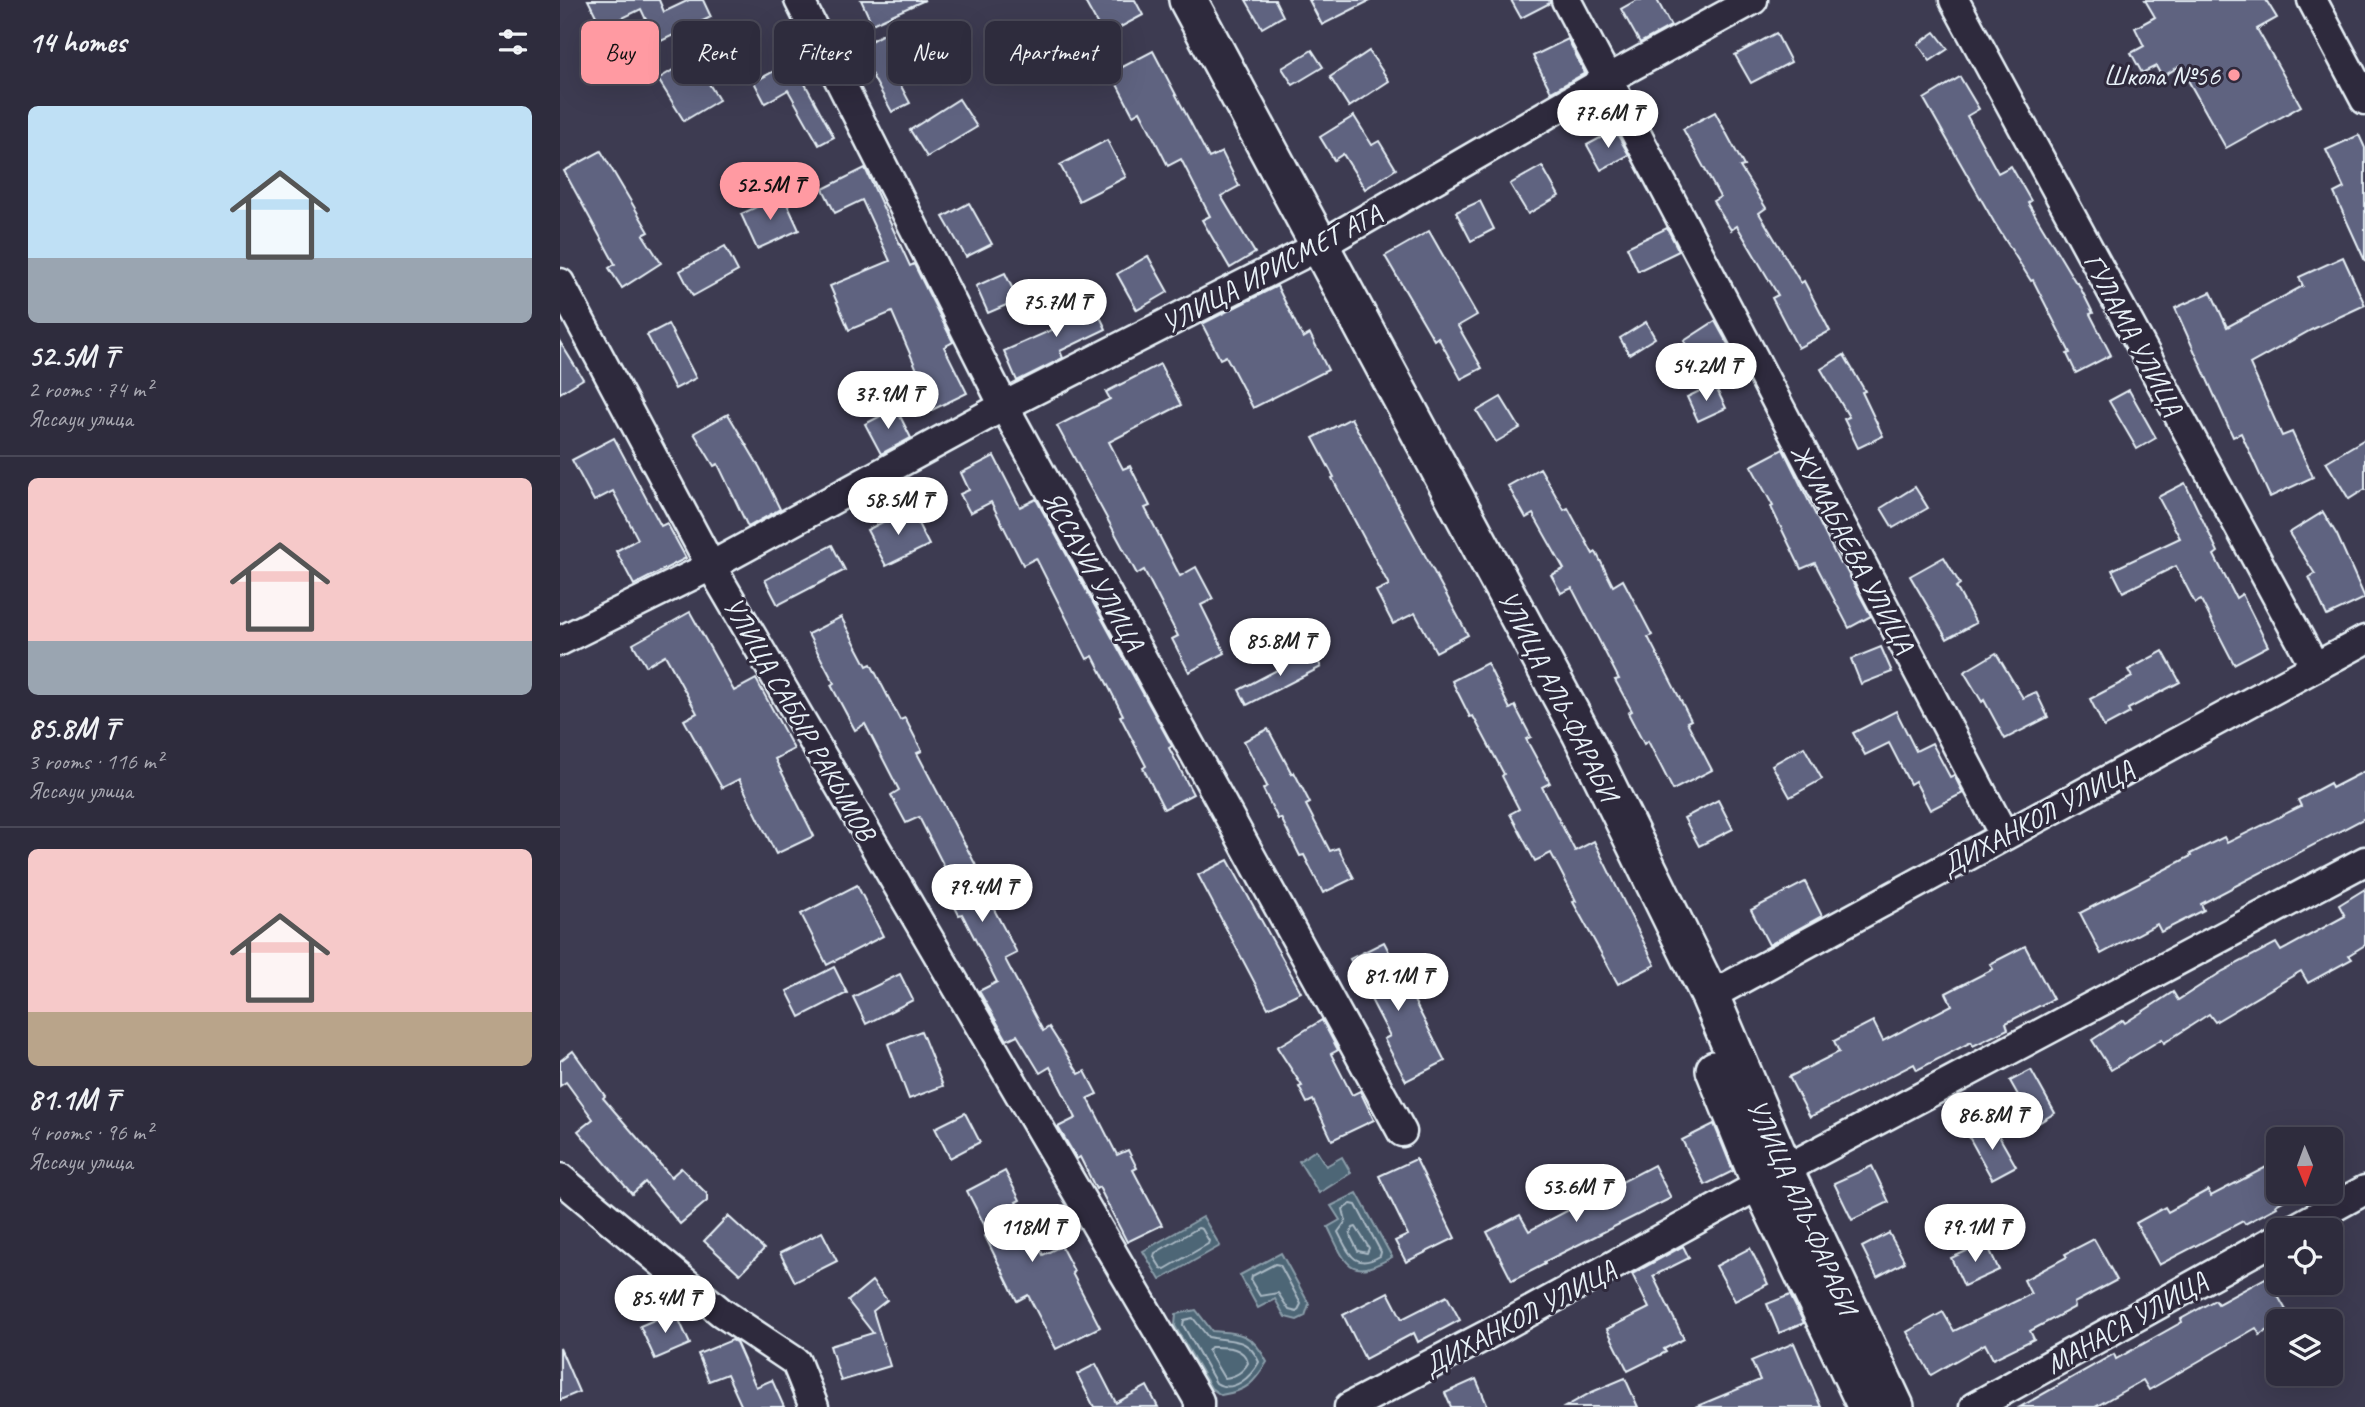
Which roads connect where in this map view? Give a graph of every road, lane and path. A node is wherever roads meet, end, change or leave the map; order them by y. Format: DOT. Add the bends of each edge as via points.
graph roads {
  1 [pos="799,0"];
  2 [pos="1162,0"];
  3 [pos="1188,0"];
  4 [pos="1566,0"];
  5 [pos="1753,0"];
  6 [pos="1954,0"];
  7 [pos="2312,0"];
  8 [pos="1606,80"];
  9 [pos="2365,100"];
  10 [pos="1311,250"];
  11 [pos="560,283"];
  12 [pos="1004,406"];
  13 [pos="711,566"];
  14 [pos="2365,640"];
  15 [pos="560,641"];
  16 [pos="2315,667"];
  17 [pos="2004,835"];
  18 [pos="2365,861"];
  19 [pos="1710,996"];
  20 [pos="1402,1132"];
  21 [pos="1773,1177"];
  22 [pos="560,1178"];
  23 [pos="2365,1190"];
  24 [pos="2314,1218"];
  25 [pos="2266,1245"];
  26 [pos="1199,1404"];
  27 [pos="814,1407"];
  28 [pos="1349,1407"];
  29 [pos="1867,1407"];
  30 [pos="1895,1407"];
  31 [pos="1973,1407"];
  1 -- 12 [label="street, ЯССАУИ УЛИЦА"];
  2 -- 10 [label="main road, УЛИЦА АЛЬ-ФАРАБИ"];
  3 -- 10 [label="main road, УЛИЦА АЛЬ-ФАРАБИ"];
  4 -- 8 [label="street, ЖУМАБАЕВА УЛИЦА"];
  5 -- 8 [label="street, УЛИЦА ИРИСМЕТ АТА"];
  6 -- 16 [label="street, ГУЛАМА УЛИЦА"];
  7 -- 9 [label="street"];
  8 -- 10 [label="street, УЛИЦА ИРИСМЕТ АТА"];
  8 -- 17 [label="street, ЖУМАБАЕВА УЛИЦА"];
  10 -- 12 [label="street, УЛИЦА ИРИСМЕТ АТА"];
  10 -- 19 [label="main road, УЛИЦА АЛЬ-ФАРАБИ" via="1581,733"];
  10 -- 21 [label="main road, УЛИЦА АЛЬ-ФАРАБИ"];
  11 -- 13 [label="street, УЛИЦА САБЫР РАКЫМОВ"];
  12 -- 13 [label="street, УЛИЦА ИРИСМЕТ АТА"];
  12 -- 20 [label="street, ЯССАУИ УЛИЦА"];
  13 -- 15 [label="street, УЛИЦА ИРИСМЕТ АТА"];
  13 -- 26 [label="street, УЛИЦА САБЫР РАКЫМОВ"];
  14 -- 16 [label="street, ДИХАНКОЛ УЛИЦА"];
  16 -- 17 [label="street, ДИХАНКОЛ УЛИЦА"];
  17 -- 19 [label="street, ДИХАНКОЛ УЛИЦА"];
  18 -- 21 [label="street, ДИХАНКОЛ УЛИЦА"];
  19 -- 21 [label="main road, УЛИЦА АЛЬ-ФАРАБИ"];
  21 -- 28 [label="street, ДИХАНКОЛ УЛИЦА"];
  21 -- 29 [label="main road, УЛИЦА АЛЬ-ФАРАБИ"];
  21 -- 30 [label="main road, УЛИЦА АЛЬ-ФАРАБИ"];
  22 -- 27 [label="street" via="721,1312 796,1362"];
  23 -- 24 [label="street"];
  25 -- 31 [label="street, МАНАСА УЛИЦА"];
}
